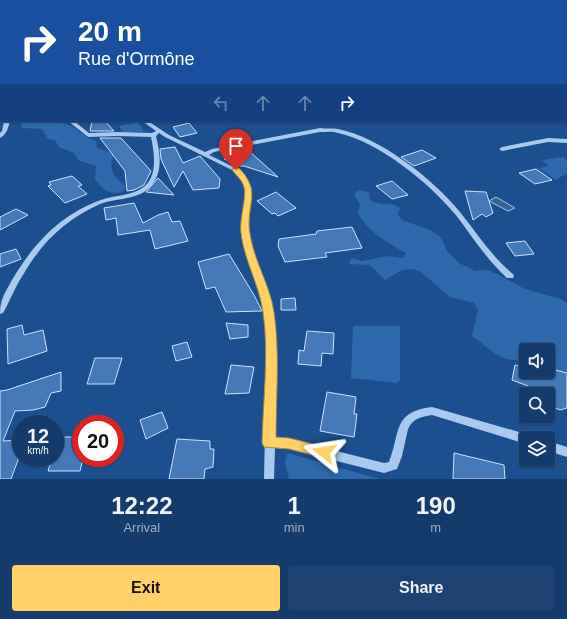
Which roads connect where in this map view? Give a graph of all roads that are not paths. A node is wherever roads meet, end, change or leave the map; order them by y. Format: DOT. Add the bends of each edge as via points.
graph roads {
  1 [pos="7,122"];
  2 [pos="72,122"];
  3 [pos="146,122"];
  4 [pos="156,133"];
  5 [pos="0,136"];
  6 [pos="567,141"];
  7 [pos="502,149"];
  8 [pos="206,154"];
  9 [pos="510,276"];
  10 [pos="0,311"];
  11 [pos="519,437"];
  12 [pos="269,443"];
  13 [pos="555,448"];
  14 [pos="567,452"];
  15 [pos="269,479"];
  1 -- 5 [label="street" via="5,131"];
  2 -- 4 [label="street" via="88,135"];
  3 -- 4 [label="street"];
  4 -- 8 [label="street"];
  4 -- 10 [label="street" via="157,165 154,177 147,188 92,205 60,224 34,254"];
  6 -- 7 [label="street" via="548,140"];
  8 -- 9 [label="street" via="320,130 334,129 346,132 381,149 435,189 498,267"];
  8 -- 12 [label="street" via="236,170 249,189 244,220 245,233 248,249 266,297 270,332"];
  11 -- 12 [label="street" via="432,411 412,415 400,438 393,466 384,468 289,444"];
  12 -- 15 [label="street"];
  13 -- 14 [label="street"];
}
